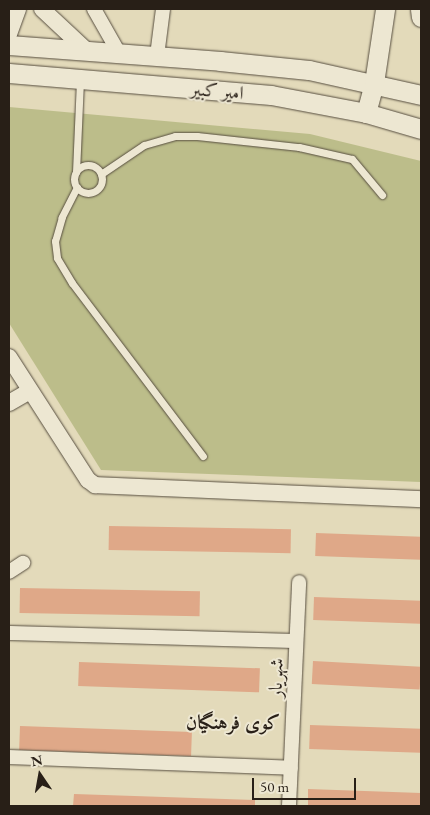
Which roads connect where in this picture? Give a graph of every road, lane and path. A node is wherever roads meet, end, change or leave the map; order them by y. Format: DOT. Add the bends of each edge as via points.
graph roads {
  1 [pos="18,9"];
  2 [pos="42,9"];
  3 [pos="94,9"];
  4 [pos="163,9"];
  5 [pos="385,9"];
  6 [pos="420,9"];
  7 [pos="421,17"];
  8 [pos="9,34"];
  9 [pos="9,45"];
  10 [pos="87,51"];
  11 [pos="119,53"];
  12 [pos="157,56"];
  13 [pos="9,73"];
  14 [pos="80,79"];
  15 [pos="374,83"];
  16 [pos="421,95"];
  17 [pos="366,113"];
  18 [pos="421,129"];
  19 [pos="76,172"];
  20 [pos="101,174"];
  21 [pos="77,187"];
  22 [pos="382,195"];
  23 [pos="9,357"];
  24 [pos="30,391"];
  25 [pos="9,403"];
  26 [pos="203,456"];
  27 [pos="421,499"];
  28 [pos="23,563"];
  29 [pos="9,572"];
  30 [pos="299,582"];
  31 [pos="9,633"];
  32 [pos="296,641"];
  33 [pos="9,757"];
  34 [pos="291,768"];
  35 [pos="290,806"];
  1 -- 8 [label="street"];
  2 -- 10 [label="street"];
  3 -- 11 [label="street"];
  4 -- 12 [label="street"];
  5 -- 15 [label="main road"];
  6 -- 7 [label="main road"];
  9 -- 10 [label="main road, امیر کبیر"];
  10 -- 11 [label="main road, امیر کبیر"];
  11 -- 12 [label="main road, امیر کبیر"];
  12 -- 15 [label="main road, امیر کبیر" via="309,70"];
  13 -- 14 [label="main road, امیر کبیر"];
  14 -- 17 [label="main road, امیر کبیر" via="270,95"];
  14 -- 19 [label="lane"];
  15 -- 16 [label="main road, امیر کبیر"];
  15 -- 17 [label="main road"];
  17 -- 18 [label="main road, امیر کبیر"];
  19 -- 20 [label="lane" via="88,165"];
  19 -- 21 [label="lane"];
  20 -- 21 [label="lane" via="102,180 96,190 85,192"];
  20 -- 22 [label="lane" via="144,145 175,136 197,136 299,147 352,159"];
  21 -- 26 [label="lane" via="62,217 55,241 57,258 72,283"];
  23 -- 24 [label="street"];
  24 -- 25 [label="street"];
  24 -- 27 [label="street" via="88,480 95,485"];
  28 -- 29 [label="street"];
  30 -- 32 [label="street, شهریار"];
  31 -- 32 [label="street"];
  32 -- 34 [label="street, شهریار"];
  33 -- 34 [label="street"];
  34 -- 35 [label="street, شهریار"];
}
